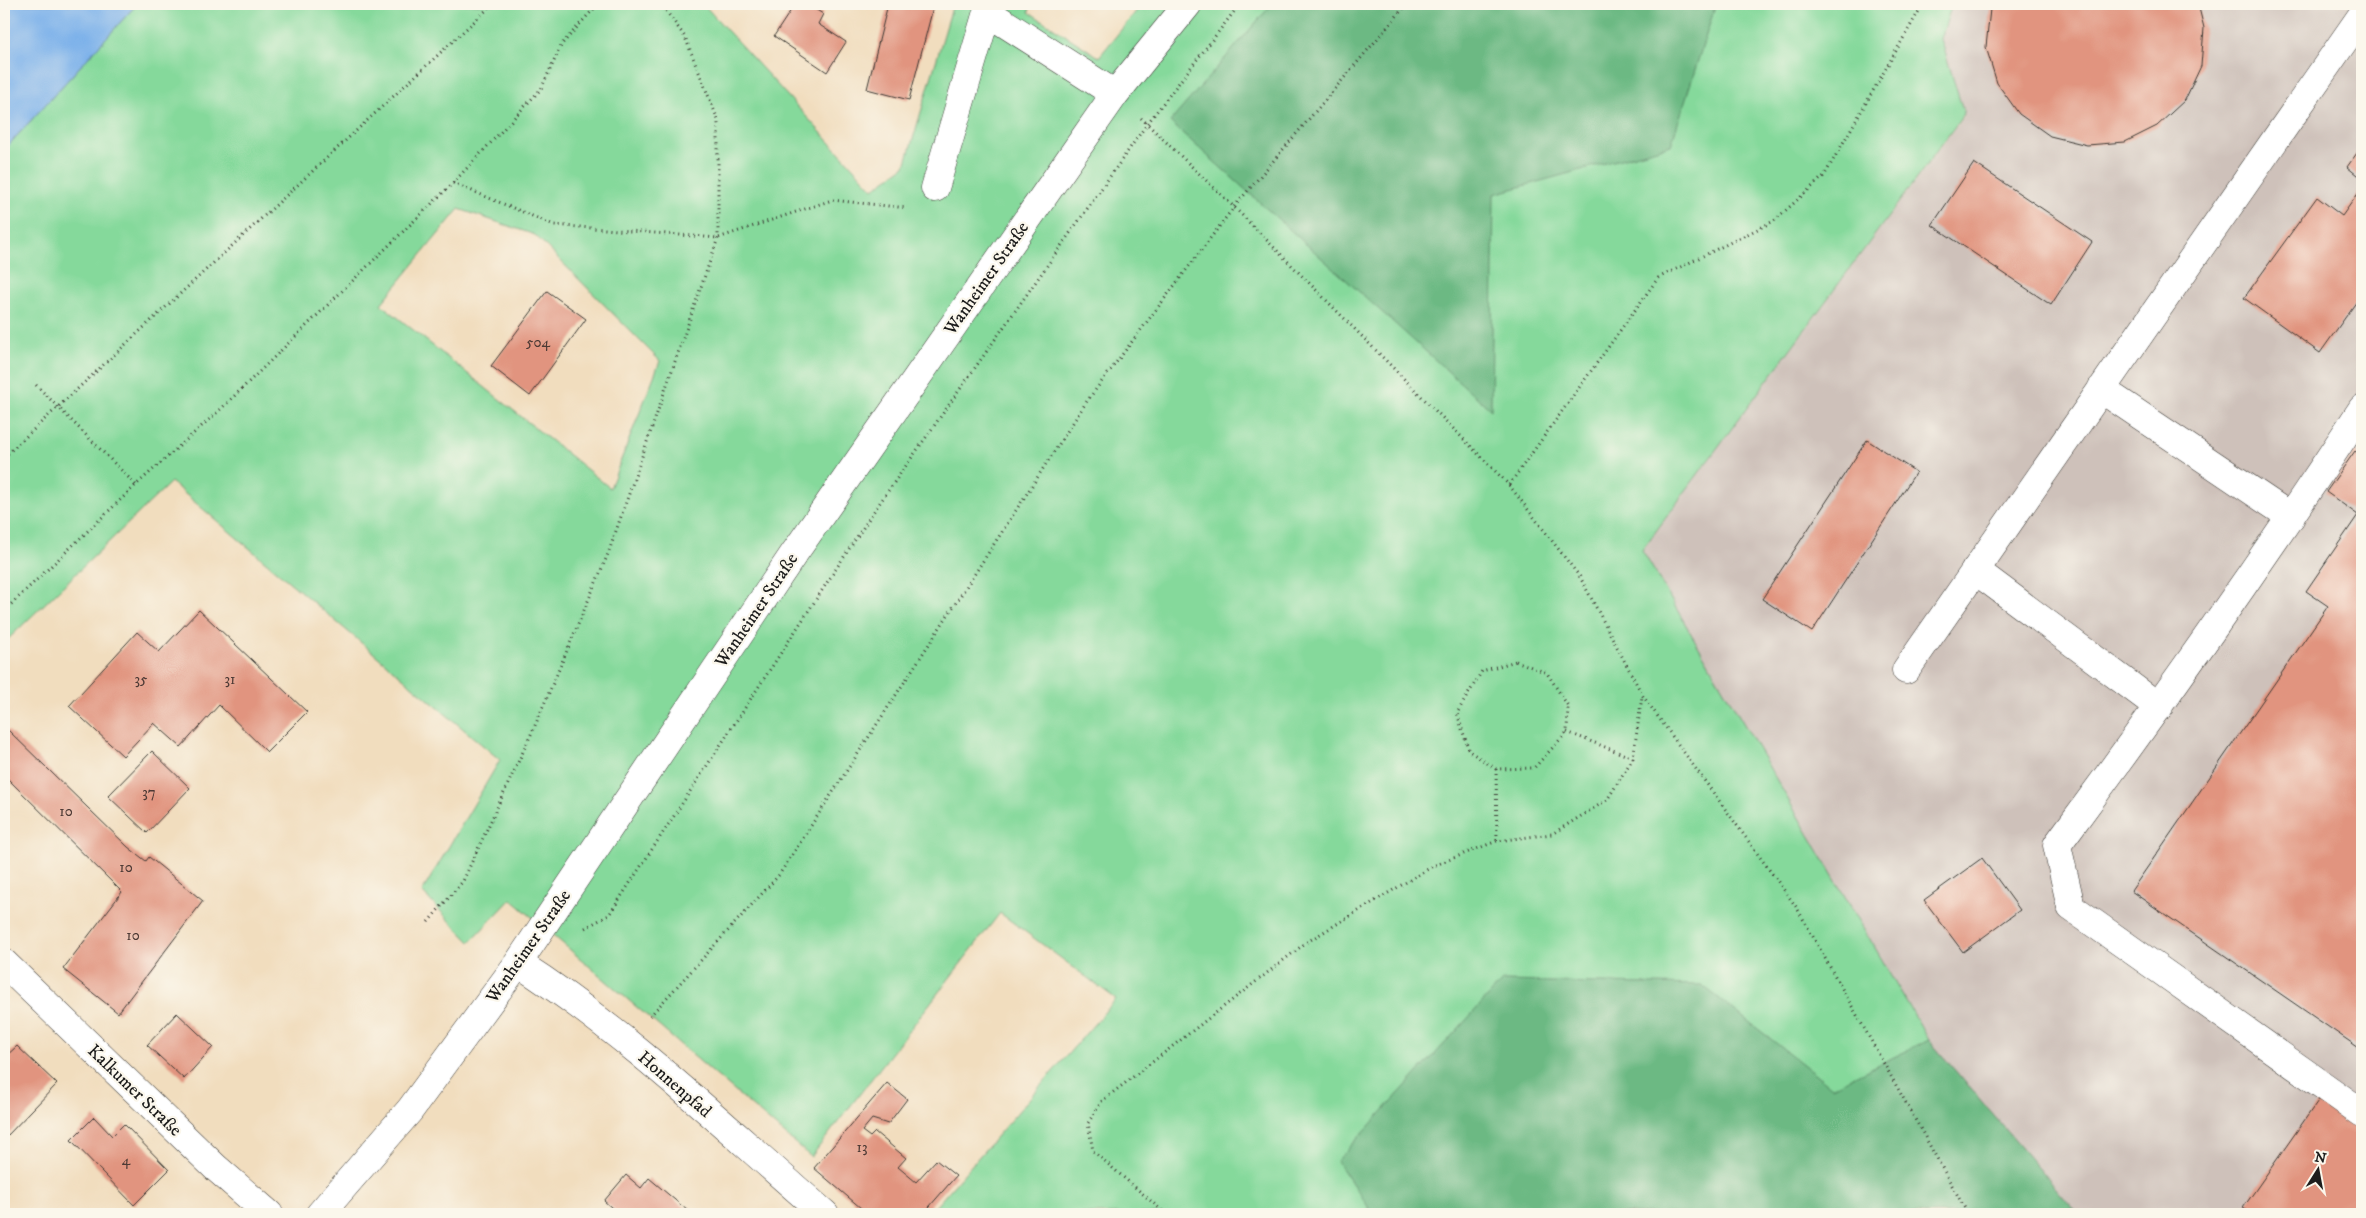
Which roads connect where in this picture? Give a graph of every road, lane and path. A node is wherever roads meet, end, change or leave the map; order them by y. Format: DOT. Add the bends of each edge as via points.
graph roads {
  1 [pos="493,4"];
  2 [pos="598,4"];
  3 [pos="661,4"];
  4 [pos="1188,4"];
  5 [pos="1240,4"];
  6 [pos="1407,4"];
  7 [pos="1923,4"];
  8 [pos="989,8"];
  9 [pos="2362,15"];
  10 [pos="1115,94"];
  11 [pos="1147,124"];
  12 [pos="453,184"];
  13 [pos="934,188"];
  14 [pos="1234,207"];
  15 [pos="718,238"];
  16 [pos="36,385"];
  17 [pos="2101,389"];
  18 [pos="60,407"];
  19 [pos="2362,409"];
  20 [pos="4,457"];
  21 [pos="136,485"];
  22 [pos="1509,485"];
  23 [pos="2291,517"];
  24 [pos="1975,570"];
  25 [pos="4,611"];
  26 [pos="1906,670"];
  27 [pos="1642,696"];
  28 [pos="2160,707"];
  29 [pos="1567,732"];
  30 [pos="1633,758"];
  31 [pos="1496,769"];
  32 [pos="1498,841"];
  33 [pos="428,922"];
  34 [pos="576,932"];
  35 [pos="4,963"];
  36 [pos="518,963"];
  37 [pos="626,1042"];
  38 [pos="2362,1113"];
  39 [pos="269,1214"];
  40 [pos="320,1214"];
  41 [pos="825,1214"];
  42 [pos="1166,1214"];
  43 [pos="1968,1214"];
  1 -- 18 [label="path"];
  2 -- 12 [label="path" via="562,44 542,90"];
  3 -- 15 [label="path" via="685,37 718,120"];
  4 -- 10 [label="street, Wanheimer Straße"];
  5 -- 11 [label="path"];
  6 -- 14 [label="path"];
  7 -- 22 [label="path" via="1824,176 1774,221 1658,278"];
  8 -- 10 [label="street"];
  8 -- 13 [label="street"];
  9 -- 17 [label="street"];
  10 -- 11 [label="path"];
  10 -- 36 [label="street, Wanheimer Straße" via="793,555"];
  11 -- 14 [label="path"];
  11 -- 34 [label="path" via="874,511 609,915"];
  12 -- 15 [label="path" via="554,225"];
  12 -- 21 [label="path" via="222,408"];
  13 -- 15 [label="path" via="914,208 832,200"];
  14 -- 22 [label="path"];
  14 -- 37 [label="path" via="1087,401 779,875"];
  15 -- 33 [label="path" via="608,554 534,728 463,881"];
  16 -- 18 [label="path"];
  17 -- 23 [label="street"];
  17 -- 24 [label="street"];
  18 -- 20 [label="path"];
  18 -- 21 [label="path"];
  19 -- 23 [label="street"];
  21 -- 25 [label="path"];
  22 -- 27 [label="path" via="1580,576"];
  23 -- 28 [label="street"];
  24 -- 26 [label="street"];
  24 -- 28 [label="street"];
  27 -- 30 [label="path"];
  27 -- 43 [label="path" via="1797,908"];
  28 -- 38 [label="street" via="2057,845 2071,907"];
  29 -- 30 [label="path"];
  29 -- 31 [label="path" via="1534,768"];
  29 -- 31 [label="path" via="1568,706 1547,673 1516,661 1482,671 1458,713 1469,751"];
  30 -- 32 [label="path" via="1608,800 1552,834"];
  31 -- 32 [label="path"];
  32 -- 42 [label="path" via="1433,866 1307,942 1102,1102 1088,1123 1093,1151"];
  35 -- 39 [label="street, Kalkumer Straße" via="215,1167"];
  36 -- 37 [label="street, Honnenpfad" via="566,994"];
  36 -- 40 [label="street, Wanheimer Straße" via="410,1110"];
  37 -- 41 [label="street, Honnenpfad"];
}
